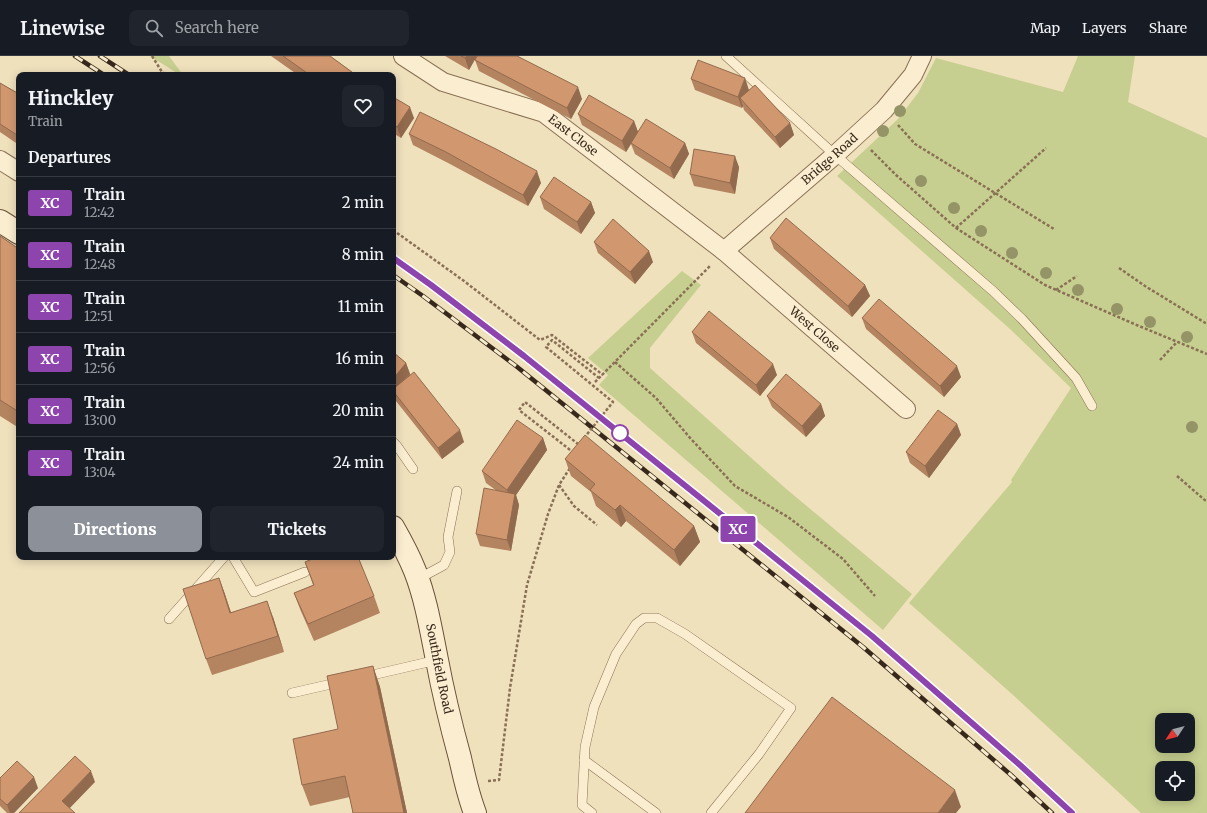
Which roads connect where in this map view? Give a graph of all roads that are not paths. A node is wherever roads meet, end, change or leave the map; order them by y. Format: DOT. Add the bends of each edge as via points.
graph roads {
  1 [pos="403,56"];
  2 [pos="726,56"];
  3 [pos="922,56"];
  4 [pos="835,155"];
  5 [pos="0,160"];
  6 [pos="16,170"];
  7 [pos="0,220"];
  8 [pos="16,231"];
  9 [pos="724,251"];
  10 [pos="1092,406"];
  11 [pos="906,409"];
  12 [pos="396,446"];
  13 [pos="413,470"];
  14 [pos="457,490"];
  15 [pos="396,533"];
  16 [pos="221,560"];
  17 [pos="235,560"];
  18 [pos="305,572"];
  19 [pos="418,579"];
  20 [pos="169,618"];
  21 [pos="437,660"];
  22 [pos="292,693"];
  23 [pos="584,760"];
  24 [pos="475,813"];
  25 [pos="592,813"];
  26 [pos="656,813"];
  27 [pos="711,813"];
  1 -- 9 [label="street, East Close" via="443,82 544,113"];
  2 -- 4 [label="lane"];
  3 -- 4 [label="street, Bridge Road" via="913,75 884,110"];
  4 -- 9 [label="street, Bridge Road"];
  4 -- 10 [label="lane" via="1022,319 1076,378"];
  5 -- 6 [label="street"];
  7 -- 8 [label="main road"];
  9 -- 11 [label="street, West Close"];
  12 -- 13 [label="lane"];
  14 -- 19 [label="lane" via="448,537 450,552 447,559 444,565"];
  15 -- 19 [label="main road, Southfield Road"];
  16 -- 20 [label="lane"];
  17 -- 18 [label="lane" via="254,592"];
  19 -- 21 [label="main road, Southfield Road"];
  21 -- 22 [label="lane"];
  21 -- 24 [label="main road, Southfield Road"];
  23 -- 25 [label="lane" via="582,806"];
  23 -- 26 [label="lane"];
  23 -- 27 [label="lane" via="594,707 616,654 636,624 644,618 657,618 685,634 791,708 759,754"];
}
